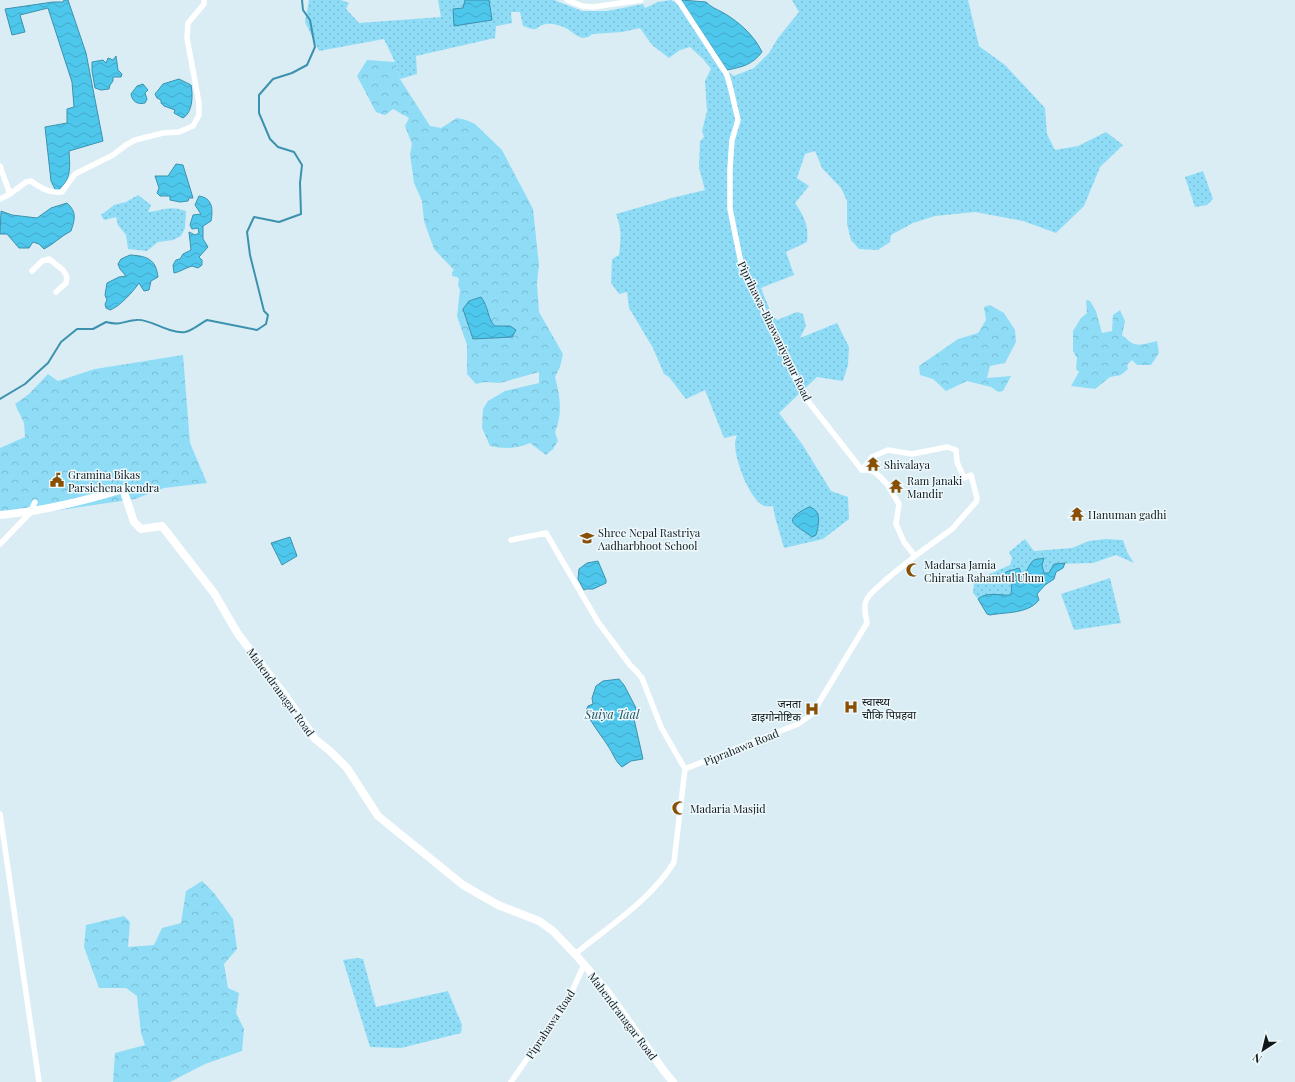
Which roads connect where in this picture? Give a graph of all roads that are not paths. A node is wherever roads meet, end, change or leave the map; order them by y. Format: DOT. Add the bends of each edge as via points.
graph roads {
  1 [pos="204,0"];
  2 [pos="567,0"];
  3 [pos="641,0"];
  4 [pos="678,0"];
  5 [pos="0,166"];
  6 [pos="10,194"];
  7 [pos="0,198"];
  8 [pos="32,271"];
  9 [pos="56,292"];
  10 [pos="862,470"];
  11 [pos="36,502"];
  12 [pos="30,512"];
  13 [pos="0,515"];
  14 [pos="511,540"];
  15 [pos="0,544"];
  16 [pos="915,556"];
  17 [pos="685,769"];
  18 [pos="0,814"];
  19 [pos="575,954"];
  20 [pos="584,965"];
  21 [pos="39,1082"];
  22 [pos="511,1082"];
  23 [pos="673,1082"];
  1 -- 6 [label="street" via="204,4 188,23 187,38 199,103 199,114 193,126 179,132 135,140 113,155 75,174 62,192 46,190 32,181 26,182"];
  2 -- 3 [label="street" via="593,7"];
  4 -- 10 [label="street, Piprihawa-Bhawaniyapur Road" via="727,75 731,90 738,120 732,140 730,209 741,264 804,396"];
  5 -- 6 [label="street"];
  6 -- 7 [label="street"];
  8 -- 9 [label="street" via="42,261 49,259 63,270 67,277 66,283"];
  10 -- 16 [label="street" via="876,472 887,484 898,504 896,524 904,542"];
  10 -- 16 [label="street" via="872,457 888,450 912,454 947,447 956,450 957,462 964,478 972,475 976,502 952,528"];
  11 -- 12 [label="street"];
  12 -- 13 [label="street, Mahendranagar Road"];
  12 -- 15 [label="street"];
  12 -- 19 [label="street, Mahendranagar Road" via="78,503 123,489 134,522 141,529 162,526 214,593 238,634 315,739 347,768 378,816 463,885 498,905 540,921"];
  14 -- 17 [label="street" via="546,533 598,622 630,666 642,678 662,727"];
  16 -- 17 [label="street, Piprahawa Road" via="874,590 866,600 867,623 812,714 798,724"];
  17 -- 19 [label="street" via="674,862 667,874 648,895"];
  18 -- 21 [label="street"];
  19 -- 20 [label="street, Mahendranagar Road"];
  20 -- 22 [label="street, Piprahawa Road" via="569,998"];
  20 -- 23 [label="street, Mahendranagar Road" via="606,990"];
}
